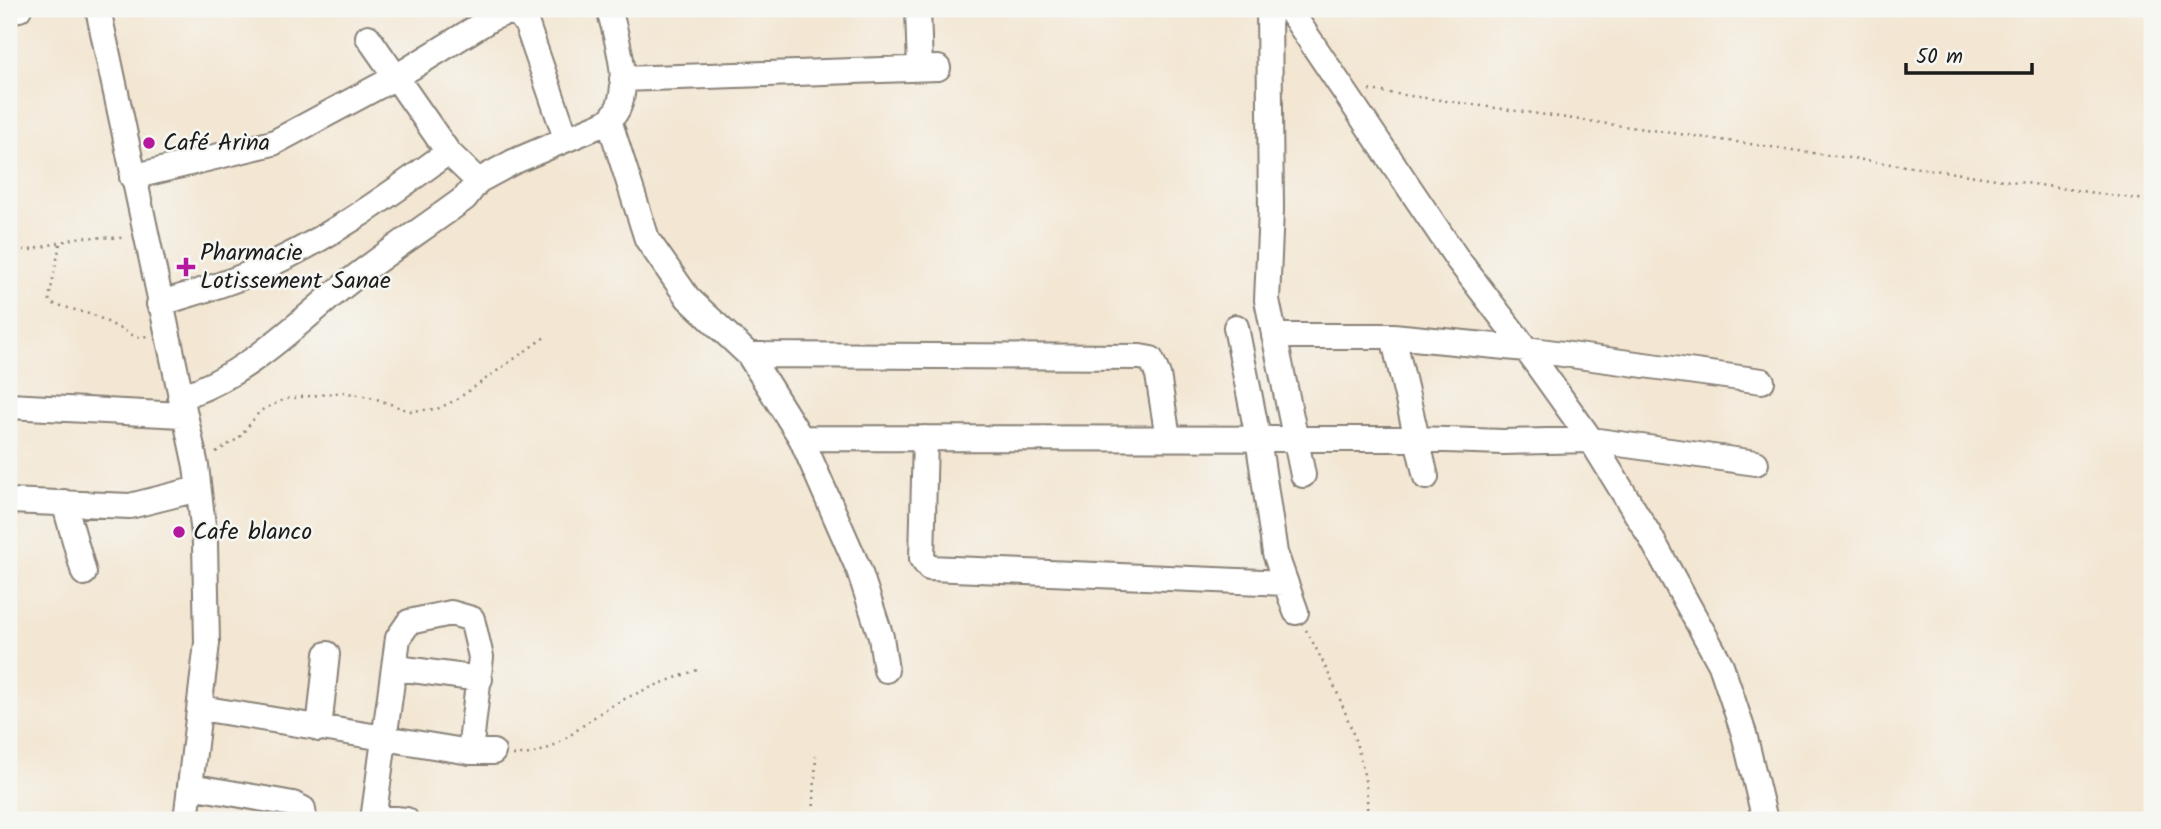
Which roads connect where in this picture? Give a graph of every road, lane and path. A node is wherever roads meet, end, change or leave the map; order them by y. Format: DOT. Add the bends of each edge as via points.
graph roads {
  1 [pos="19,9"];
  2 [pos="98,9"];
  3 [pos="609,9"];
  4 [pos="918,9"];
  5 [pos="1269,9"];
  6 [pos="1289,9"];
  7 [pos="9,11"];
  8 [pos="368,37"];
  9 [pos="396,77"];
  10 [pos="622,79"];
  11 [pos="1344,92"];
  12 [pos="610,120"];
  13 [pos="566,138"];
  14 [pos="448,152"];
  15 [pos="132,177"];
  16 [pos="478,181"];
  17 [pos="2152,201"];
  18 [pos="145,238"];
  19 [pos="61,244"];
  20 [pos="9,250"];
  21 [pos="159,304"];
  22 [pos="1236,327"];
  23 [pos="165,334"];
  24 [pos="1274,336"];
  25 [pos="1392,336"];
  26 [pos="545,337"];
  27 [pos="1526,349"];
  28 [pos="748,355"];
  29 [pos="1762,382"];
  30 [pos="9,406"];
  31 [pos="181,406"];
  32 [pos="801,438"];
  33 [pos="925,438"];
  34 [pos="1168,438"];
  35 [pos="1258,438"];
  36 [pos="1296,439"];
  37 [pos="1417,439"];
  38 [pos="1591,440"];
  39 [pos="1756,463"];
  40 [pos="1303,475"];
  41 [pos="197,477"];
  42 [pos="1426,477"];
  43 [pos="9,501"];
  44 [pos="64,502"];
  45 [pos="84,573"];
  46 [pos="1285,583"];
  47 [pos="1296,612"];
  48 [pos="327,654"];
  49 [pos="397,667"];
  50 [pos="697,670"];
  51 [pos="886,670"];
  52 [pos="481,680"];
  53 [pos="200,708"];
  54 [pos="319,729"];
  55 [pos="386,740"];
  56 [pos="481,752"];
  57 [pos="816,756"];
  58 [pos="190,786"];
  59 [pos="374,819"];
  60 [pos="186,820"];
  61 [pos="304,820"];
  62 [pos="407,820"];
  63 [pos="813,820"];
  64 [pos="1366,820"];
  65 [pos="1765,820"];
  1 -- 7 [label="street"];
  2 -- 15 [label="street"];
  3 -- 10 [label="street"];
  4 -- 10 [label="street" via="929,68"];
  5 -- 24 [label="street" via="1267,300"];
  6 -- 11 [label="street"];
  8 -- 9 [label="street"];
  9 -- 13 [label="street" via="492,18 519,13"];
  9 -- 14 [label="street"];
  9 -- 15 [label="street" via="273,143"];
  10 -- 12 [label="street" via="622,105"];
  11 -- 17 [label="path" via="1387,92"];
  11 -- 27 [label="street" via="1458,260"];
  12 -- 13 [label="street"];
  12 -- 28 [label="street" via="647,239 688,298"];
  13 -- 16 [label="street"];
  14 -- 16 [label="street"];
  14 -- 21 [label="street" via="364,212 301,249 248,275"];
  15 -- 18 [label="street"];
  16 -- 31 [label="street" via="465,198 336,292 275,346"];
  18 -- 19 [label="path" via="81,237"];
  18 -- 21 [label="street"];
  19 -- 20 [label="path"];
  19 -- 23 [label="path" via="51,303 96,316 136,337"];
  21 -- 23 [label="street"];
  22 -- 35 [label="street"];
  23 -- 31 [label="street"];
  24 -- 25 [label="street"];
  24 -- 36 [label="street"];
  25 -- 27 [label="street"];
  25 -- 37 [label="street"];
  26 -- 41 [label="path" via="437,409 409,411 343,393 275,402 260,411"];
  27 -- 29 [label="street"];
  27 -- 38 [label="street"];
  28 -- 32 [label="street"];
  28 -- 34 [label="street" via="1151,359"];
  30 -- 31 [label="street"];
  31 -- 41 [label="street"];
  32 -- 33 [label="street"];
  32 -- 51 [label="street" via="859,570 881,637"];
  33 -- 34 [label="street"];
  33 -- 46 [label="street" via="922,559 929,568"];
  34 -- 35 [label="street"];
  35 -- 36 [label="street"];
  35 -- 46 [label="street" via="1275,553"];
  36 -- 37 [label="street"];
  36 -- 40 [label="street"];
  37 -- 38 [label="street" via="1503,443"];
  37 -- 42 [label="street"];
  38 -- 39 [label="street"];
  38 -- 65 [label="street" via="1721,665"];
  41 -- 44 [label="street" via="130,506"];
  41 -- 53 [label="street" via="208,590"];
  43 -- 44 [label="street"];
  44 -- 45 [label="street"];
  46 -- 47 [label="street"];
  47 -- 64 [label="path" via="1322,659 1361,757 1369,793"];
  48 -- 54 [label="street"];
  49 -- 52 [label="street"];
  49 -- 52 [label="street" via="398,638 405,624 460,613 472,619 477,630"];
  49 -- 55 [label="street"];
  50 -- 56 [label="path" via="607,709 552,748 523,755"];
  52 -- 56 [label="street"];
  53 -- 54 [label="street"];
  53 -- 58 [label="street"];
  54 -- 55 [label="street"];
  55 -- 56 [label="street"];
  55 -- 59 [label="street"];
  57 -- 63 [label="path"];
  58 -- 60 [label="street"];
  58 -- 61 [label="street" via="293,804 303,809"];
  59 -- 62 [label="street"];
}
